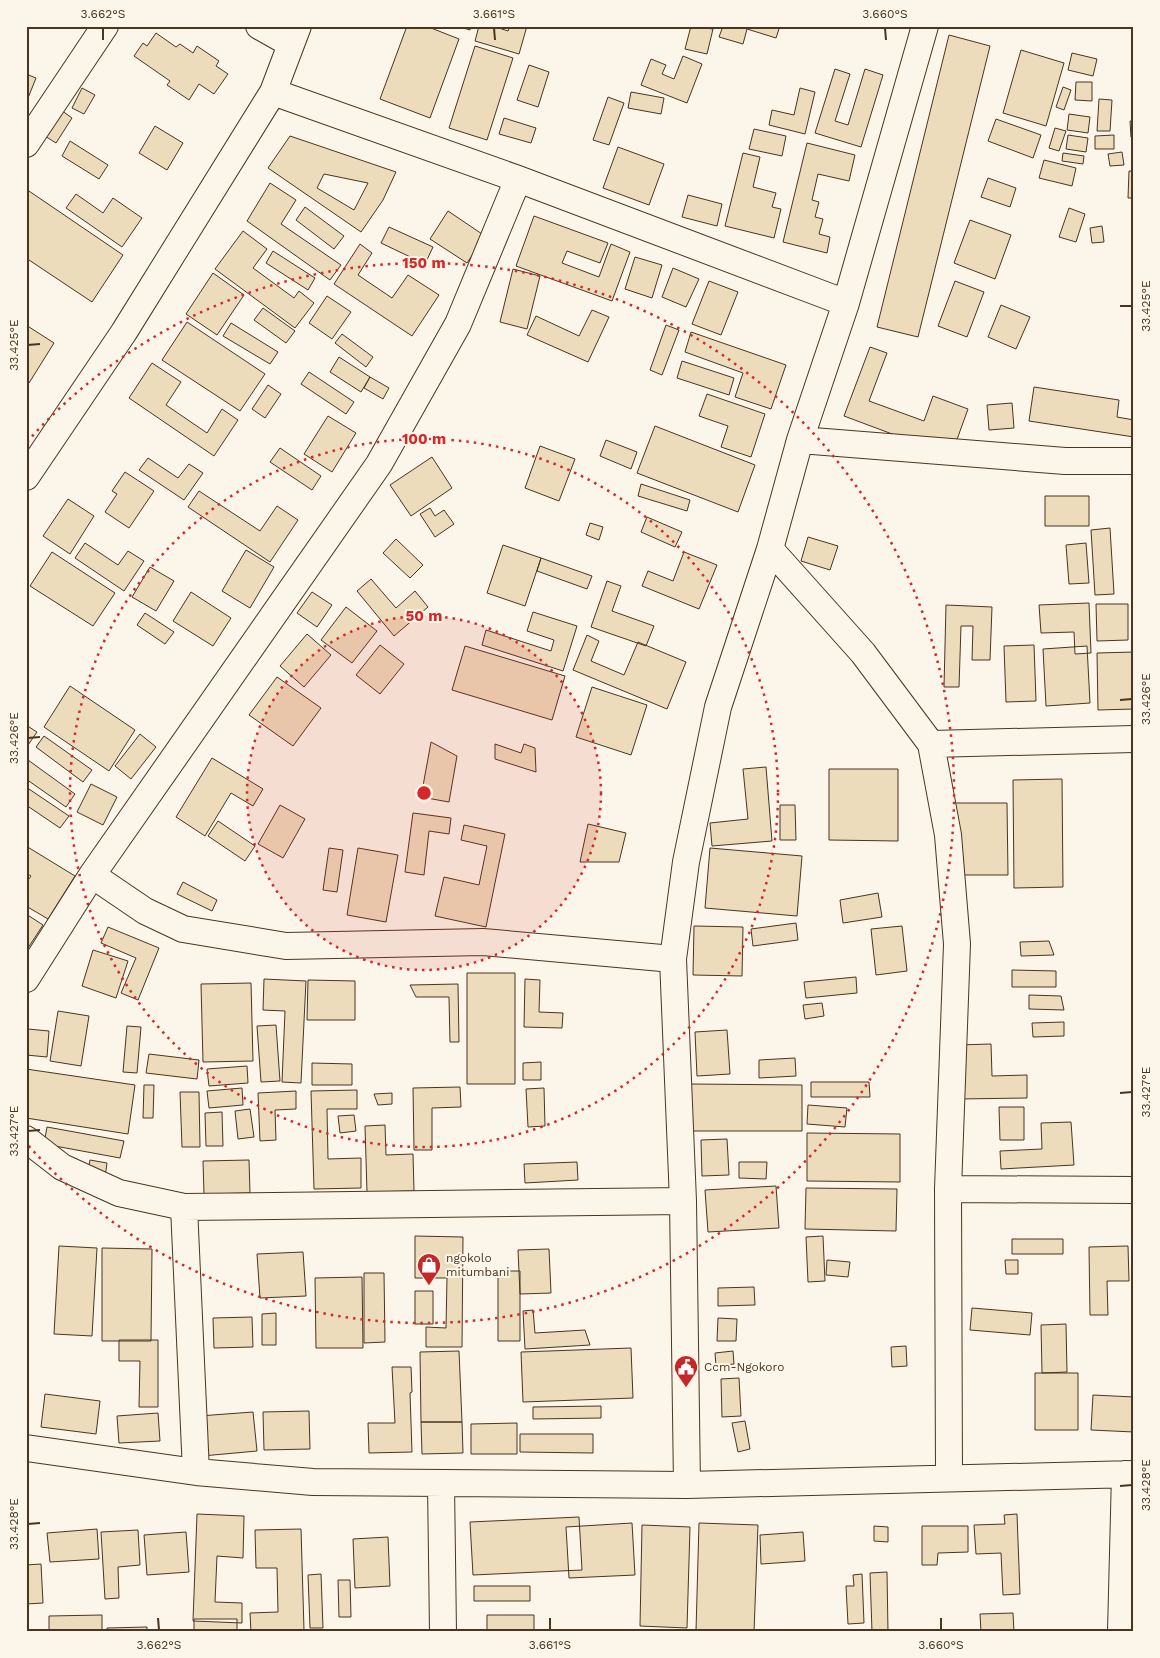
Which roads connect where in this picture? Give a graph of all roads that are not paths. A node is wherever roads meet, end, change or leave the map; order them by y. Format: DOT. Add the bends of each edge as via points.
graph roads {
  1 [pos="105,26"];
  2 [pos="259,26"];
  3 [pos="925,26"];
  4 [pos="294,35"];
  5 [pos="273,92"];
  6 [pos="26,144"];
  7 [pos="518,178"];
  8 [pos="846,303"];
  9 [pos="800,440"];
  10 [pos="1134,461"];
  11 [pos="26,477"];
  12 [pos="770,549"];
  13 [pos="1134,739"];
  14 [pos="931,744"];
  15 [pos="92,875"];
  16 [pos="673,959"];
  17 [pos="26,979"];
  18 [pos="26,1139"];
  19 [pos="948,1189"];
  20 [pos="1134,1190"];
  21 [pos="683,1201"];
  22 [pos="184,1207"];
  23 [pos="26,1448"];
  24 [pos="196,1472"];
  25 [pos="1130,1474"];
  26 [pos="949,1478"];
  27 [pos="441,1483"];
  28 [pos="687,1485"];
  29 [pos="443,1632"];
  30 [pos="1121,1632"];
  1 -- 6 [label="street"];
  2 -- 4 [label="street"];
  3 -- 8 [label="street"];
  4 -- 5 [label="street"];
  5 -- 7 [label="street"];
  5 -- 11 [label="street" via="124,332"];
  7 -- 8 [label="street"];
  7 -- 15 [label="street" via="458,324 380,464"];
  8 -- 9 [label="street"];
  9 -- 10 [label="street" via="1065,461"];
  9 -- 12 [label="street"];
  12 -- 14 [label="street" via="863,654"];
  12 -- 16 [label="street" via="718,707 686,862"];
  13 -- 14 [label="street"];
  14 -- 19 [label="street" via="948,835 957,944"];
  15 -- 16 [label="street" via="146,911 183,929 286,946 483,942"];
  15 -- 17 [label="street"];
  16 -- 21 [label="street"];
  18 -- 22 [label="street" via="62,1167 119,1193"];
  19 -- 20 [label="street"];
  19 -- 26 [label="street"];
  21 -- 22 [label="street"];
  21 -- 28 [label="street"];
  22 -- 24 [label="street"];
  23 -- 24 [label="street"];
  24 -- 27 [label="street" via="312,1482"];
  25 -- 26 [label="street"];
  25 -- 30 [label="street"];
  26 -- 28 [label="street"];
  27 -- 28 [label="street"];
  27 -- 29 [label="street"];
}
